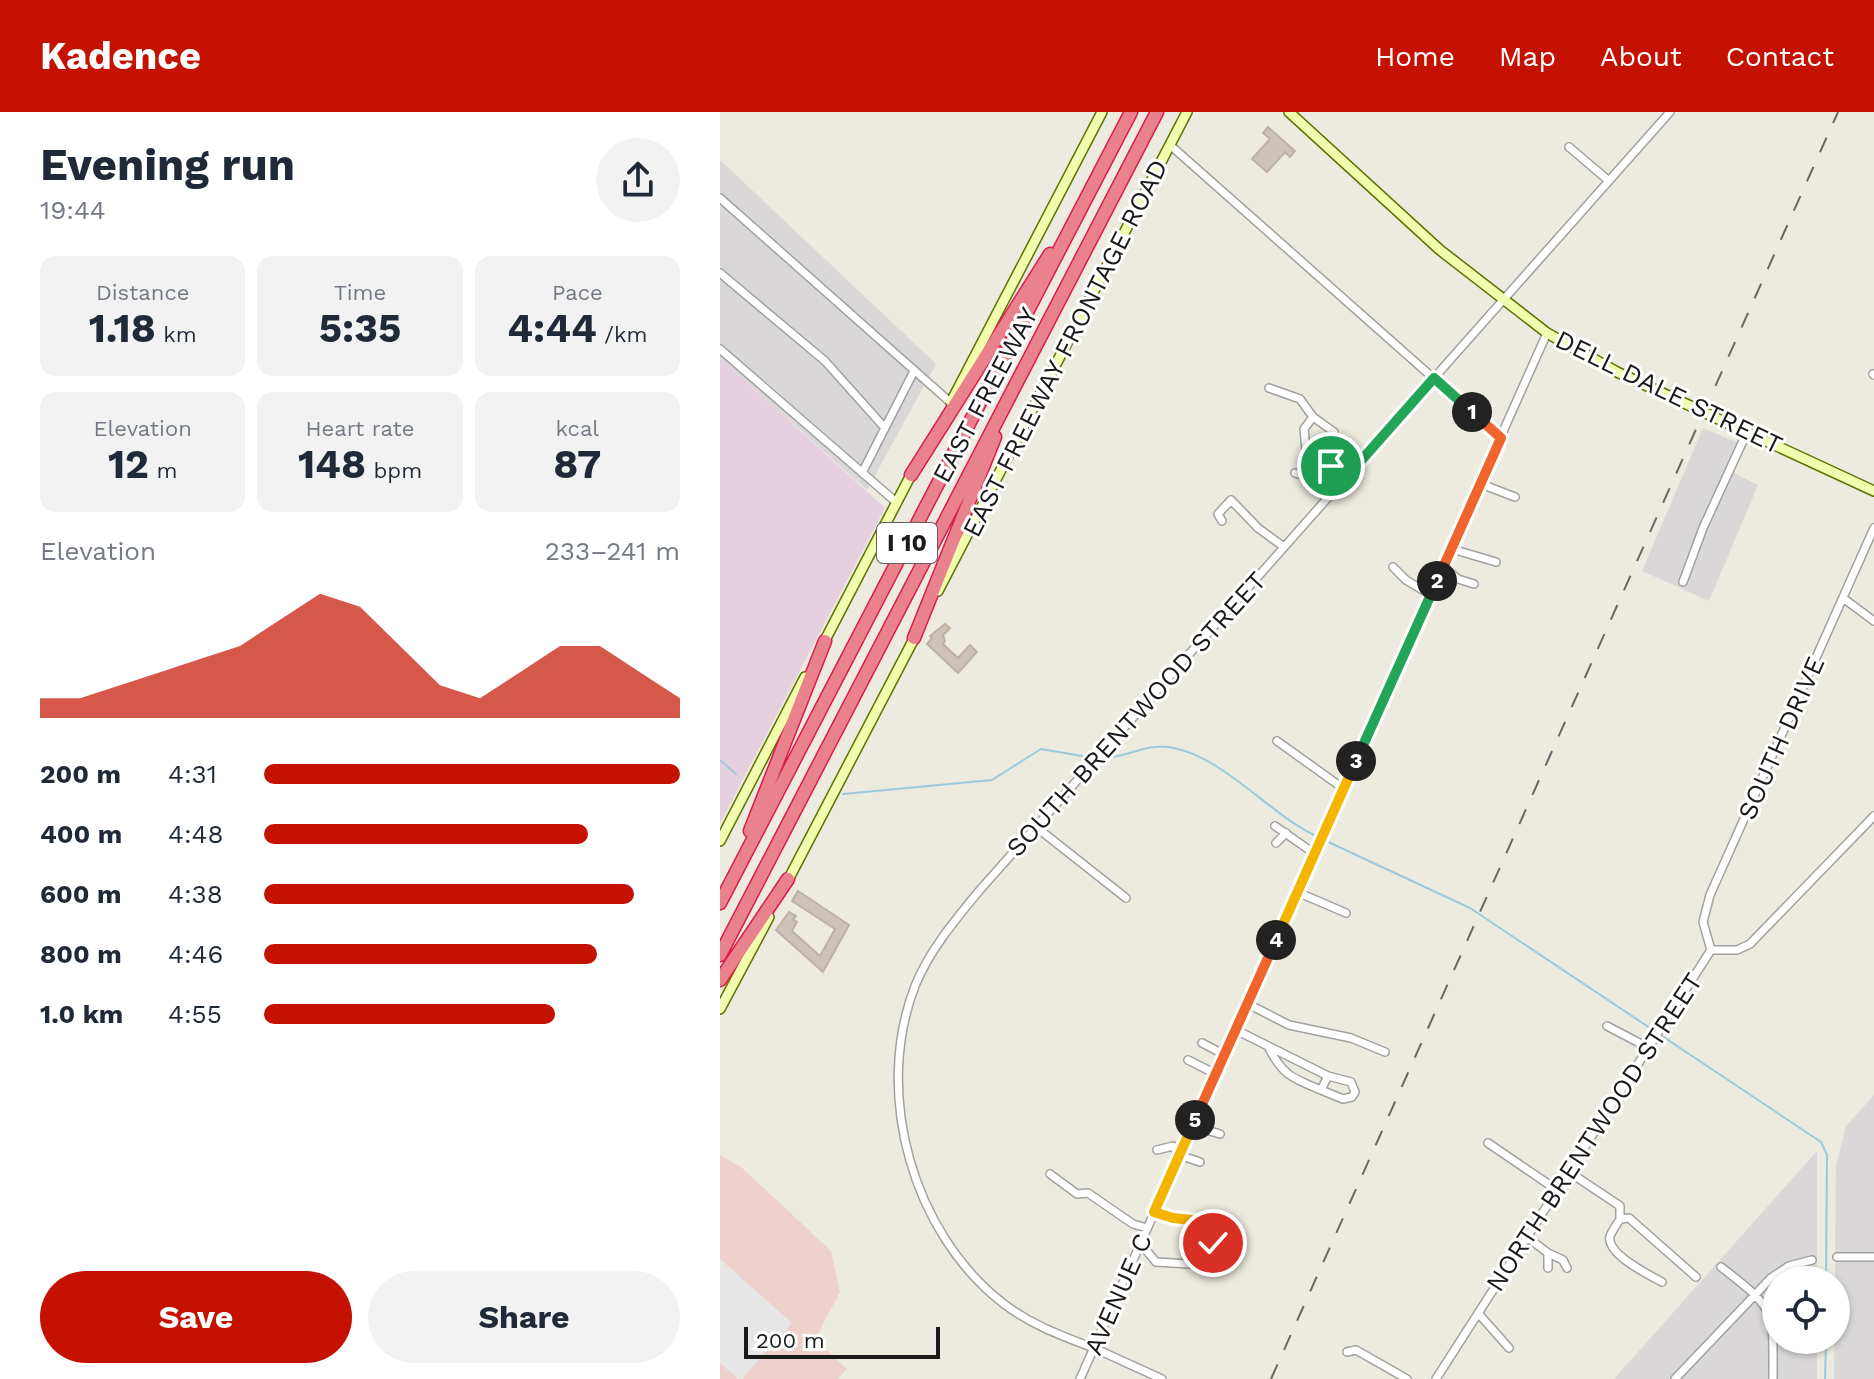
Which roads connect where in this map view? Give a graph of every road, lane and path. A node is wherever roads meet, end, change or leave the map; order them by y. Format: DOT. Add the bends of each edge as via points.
graph roads {
  1 [pos="1102,112"];
  2 [pos="1131,112"];
  3 [pos="1157,112"];
  4 [pos="1184,112"];
  5 [pos="1282,112"];
  6 [pos="1670,112"];
  7 [pos="1291,115"];
  8 [pos="1170,145"];
  9 [pos="1569,147"];
  10 [pos="1609,181"];
  11 [pos="1094,184"];
  12 [pos="720,198"];
  13 [pos="720,273"];
  14 [pos="1504,299"];
  15 [pos="1547,333"];
  16 [pos="720,349"];
  17 [pos="914,371"];
  18 [pos="1434,378"];
  19 [pos="1269,388"];
  20 [pos="950,402"];
  21 [pos="1002,413"];
  22 [pos="1313,417"];
  23 [pos="884,427"];
  24 [pos="1334,432"];
  25 [pos="1747,432"];
  26 [pos="1501,438"];
  27 [pos="1331,466"];
  28 [pos="1314,470"];
  29 [pos="1351,472"];
  30 [pos="862,473"];
  31 [pos="1295,473"];
  32 [pos="911,475"];
  33 [pos="1481,484"];
  34 [pos="1335,490"];
  35 [pos="1874,491"];
  36 [pos="1515,497"];
  37 [pos="896,502"];
  38 [pos="1222,521"];
  39 [pos="1874,528"];
  40 [pos="1284,547"];
  41 [pos="1452,549"];
  42 [pos="1496,562"];
  43 [pos="1393,567"];
  44 [pos="1443,567"];
  45 [pos="1683,582"];
  46 [pos="1474,584"];
  47 [pos="1431,595"];
  48 [pos="1843,598"];
  49 [pos="1874,621"];
  50 [pos="914,638"];
  51 [pos="825,641"];
  52 [pos="1277,741"];
  53 [pos="1344,789"];
  54 [pos="1874,816"];
  55 [pos="1275,826"];
  56 [pos="1036,827"];
  57 [pos="1286,833"];
  58 [pos="720,841"];
  59 [pos="1276,843"];
  60 [pos="1315,854"];
  61 [pos="788,879"];
  62 [pos="1297,892"];
  63 [pos="1126,898"];
  64 [pos="722,900"];
  65 [pos="1346,913"];
  66 [pos="1711,950"];
  67 [pos="720,955"];
  68 [pos="720,980"];
  69 [pos="1248,1004"];
  70 [pos="720,1009"];
  71 [pos="1607,1026"];
  72 [pos="1236,1030"];
  73 [pos="1202,1043"];
  74 [pos="1268,1046"];
  75 [pos="1649,1048"];
  76 [pos="1385,1052"];
  77 [pos="1225,1055"];
  78 [pos="1188,1060"];
  79 [pos="1216,1074"];
  80 [pos="1328,1076"];
  81 [pos="1321,1090"];
  82 [pos="1193,1126"];
  83 [pos="1220,1134"];
  84 [pos="1488,1143"];
  85 [pos="1157,1150"];
  86 [pos="1180,1155"];
  87 [pos="1200,1162"];
  88 [pos="1569,1172"];
  89 [pos="1050,1174"];
  90 [pos="1557,1190"];
  91 [pos="1154,1212"];
  92 [pos="1620,1219"];
  93 [pos="1147,1228"];
  94 [pos="1527,1237"];
  95 [pos="1140,1243"];
  96 [pos="1213,1243"];
  97 [pos="1548,1253"];
  98 [pos="1837,1257"];
  99 [pos="1874,1257"];
  100 [pos="1812,1260"];
  101 [pos="1189,1264"];
  102 [pos="1721,1267"];
  103 [pos="1548,1268"];
  104 [pos="1567,1268"];
  105 [pos="1696,1277"];
  106 [pos="1662,1282"];
  107 [pos="1754,1293"];
  108 [pos="1478,1313"];
  109 [pos="1509,1348"];
  110 [pos="1094,1349"];
  111 [pos="1347,1352"];
  112 [pos="1080,1379"];
  113 [pos="1162,1379"];
  114 [pos="1407,1379"];
  115 [pos="1436,1379"];
  116 [pos="1675,1379"];
  117 [pos="1773,1379"];
  1 -- 20 [label="main road"];
  2 -- 11 [label="highway, EAST FREEWAY / I 10"];
  3 -- 21 [label="highway, EAST FREEWAY / I 10"];
  4 -- 8 [label="main road, EAST FREEWAY FRONTAGE ROAD"];
  5 -- 7 [label="main road, DELL DALE STREET"];
  6 -- 10 [label="street, SOUTH BRENTWOOD STREET"];
  7 -- 14 [label="main road, DELL DALE STREET" via="1440,250"];
  8 -- 18 [label="street"];
  8 -- 50 [label="main road, EAST FREEWAY FRONTAGE ROAD"];
  9 -- 10 [label="street"];
  10 -- 14 [label="street, SOUTH BRENTWOOD STREET"];
  11 -- 32 [label="highway"];
  11 -- 64 [label="highway, EAST FREEWAY / I 10"];
  12 -- 17 [label="street"];
  13 -- 23 [label="street" via="825,361"];
  14 -- 15 [label="main road, DELL DALE STREET"];
  14 -- 18 [label="street, SOUTH BRENTWOOD STREET"];
  15 -- 25 [label="main road, DELL DALE STREET"];
  15 -- 26 [label="street, AVENUE C"];
  16 -- 30 [label="street"];
  17 -- 20 [label="street"];
  17 -- 23 [label="street"];
  18 -- 26 [label="street"];
  18 -- 29 [label="street, SOUTH BRENTWOOD STREET"];
  19 -- 22 [label="street" via="1300,399"];
  20 -- 32 [label="main road"];
  21 -- 50 [label="highway"];
  21 -- 67 [label="highway, EAST FREEWAY / I 10"];
  22 -- 24 [label="street"];
  22 -- 28 [label="street" via="1304,429 1306,449 1317,457"];
  23 -- 30 [label="street"];
  25 -- 35 [label="main road, DELL DALE STREET"];
  25 -- 45 [label="street"];
  26 -- 33 [label="street, AVENUE C"];
  27 -- 29 [label="street"];
  28 -- 31 [label="street" via="1308,477"];
  28 -- 34 [label="street"];
  29 -- 34 [label="street, SOUTH BRENTWOOD STREET"];
  30 -- 37 [label="street"];
  32 -- 37 [label="main road"];
  33 -- 36 [label="street"];
  33 -- 41 [label="street, AVENUE C"];
  34 -- 40 [label="street, SOUTH BRENTWOOD STREET"];
  37 -- 51 [label="main road"];
  38 -- 40 [label="street" via="1218,514 1231,500"];
  39 -- 48 [label="street, SOUTH DRIVE"];
  40 -- 56 [label="street, SOUTH BRENTWOOD STREET"];
  41 -- 42 [label="street"];
  41 -- 44 [label="street, AVENUE C"];
  43 -- 47 [label="street"];
  44 -- 46 [label="street"];
  44 -- 47 [label="street, AVENUE C"];
  47 -- 53 [label="street, AVENUE C"];
  48 -- 49 [label="street"];
  48 -- 66 [label="street, SOUTH DRIVE" via="1709,897 1703,929"];
  50 -- 61 [label="main road, EAST FREEWAY FRONTAGE ROAD"];
  51 -- 58 [label="main road"];
  51 -- 64 [label="highway"];
  52 -- 53 [label="street"];
  53 -- 60 [label="street, AVENUE C"];
  54 -- 66 [label="street, NORTH BRENTWOOD STREET" via="1750,944"];
  55 -- 57 [label="street"];
  56 -- 63 [label="street"];
  56 -- 110 [label="street, SOUTH BRENTWOOD STREET" via="962,913 920,975 900,1046 901,1116 925,1201 970,1274 1041,1329"];
  57 -- 59 [label="street"];
  57 -- 60 [label="street"];
  60 -- 62 [label="street, AVENUE C"];
  61 -- 68 [label="highway"];
  61 -- 70 [label="main road, EAST FREEWAY FRONTAGE ROAD"];
  62 -- 65 [label="street"];
  62 -- 69 [label="street, AVENUE C"];
  66 -- 75 [label="street, NORTH BRENTWOOD STREET"];
  69 -- 72 [label="street, AVENUE C"];
  69 -- 76 [label="street" via="1289,1025 1351,1038"];
  71 -- 75 [label="street"];
  72 -- 74 [label="street"];
  72 -- 77 [label="street, AVENUE C"];
  73 -- 77 [label="street"];
  74 -- 80 [label="street"];
  74 -- 81 [label="street" via="1279,1068"];
  75 -- 88 [label="street, NORTH BRENTWOOD STREET"];
  77 -- 79 [label="street, AVENUE C"];
  78 -- 79 [label="street"];
  79 -- 82 [label="street, AVENUE C"];
  80 -- 81 [label="street"];
  80 -- 81 [label="street" via="1351,1082 1355,1092 1343,1099"];
  82 -- 83 [label="street"];
  82 -- 86 [label="street, AVENUE C"];
  84 -- 90 [label="street"];
  85 -- 86 [label="street" via="1173,1146"];
  86 -- 87 [label="street"];
  86 -- 91 [label="street, AVENUE C"];
  88 -- 90 [label="street, NORTH BRENTWOOD STREET"];
  88 -- 92 [label="street" via="1620,1206"];
  89 -- 93 [label="street" via="1077,1194 1088,1193"];
  90 -- 94 [label="street, NORTH BRENTWOOD STREET"];
  91 -- 93 [label="street, AVENUE C"];
  91 -- 96 [label="street" via="1202,1221"];
  92 -- 105 [label="street" via="1629,1218"];
  92 -- 106 [label="street" via="1610,1243"];
  93 -- 95 [label="street, AVENUE C"];
  94 -- 97 [label="street"];
  94 -- 108 [label="street, NORTH BRENTWOOD STREET"];
  95 -- 101 [label="street" via="1156,1262"];
  95 -- 110 [label="street, AVENUE C"];
  97 -- 103 [label="street"];
  97 -- 104 [label="street"];
  98 -- 99 [label="street"];
  100 -- 107 [label="street" via="1779,1271"];
  102 -- 107 [label="street"];
  107 -- 116 [label="street"];
  107 -- 117 [label="street" via="1771,1314"];
  108 -- 109 [label="street"];
  108 -- 115 [label="street, NORTH BRENTWOOD STREET"];
  110 -- 112 [label="street, AVENUE C"];
  110 -- 113 [label="street"];
  111 -- 114 [label="street" via="1356,1350"];
}
